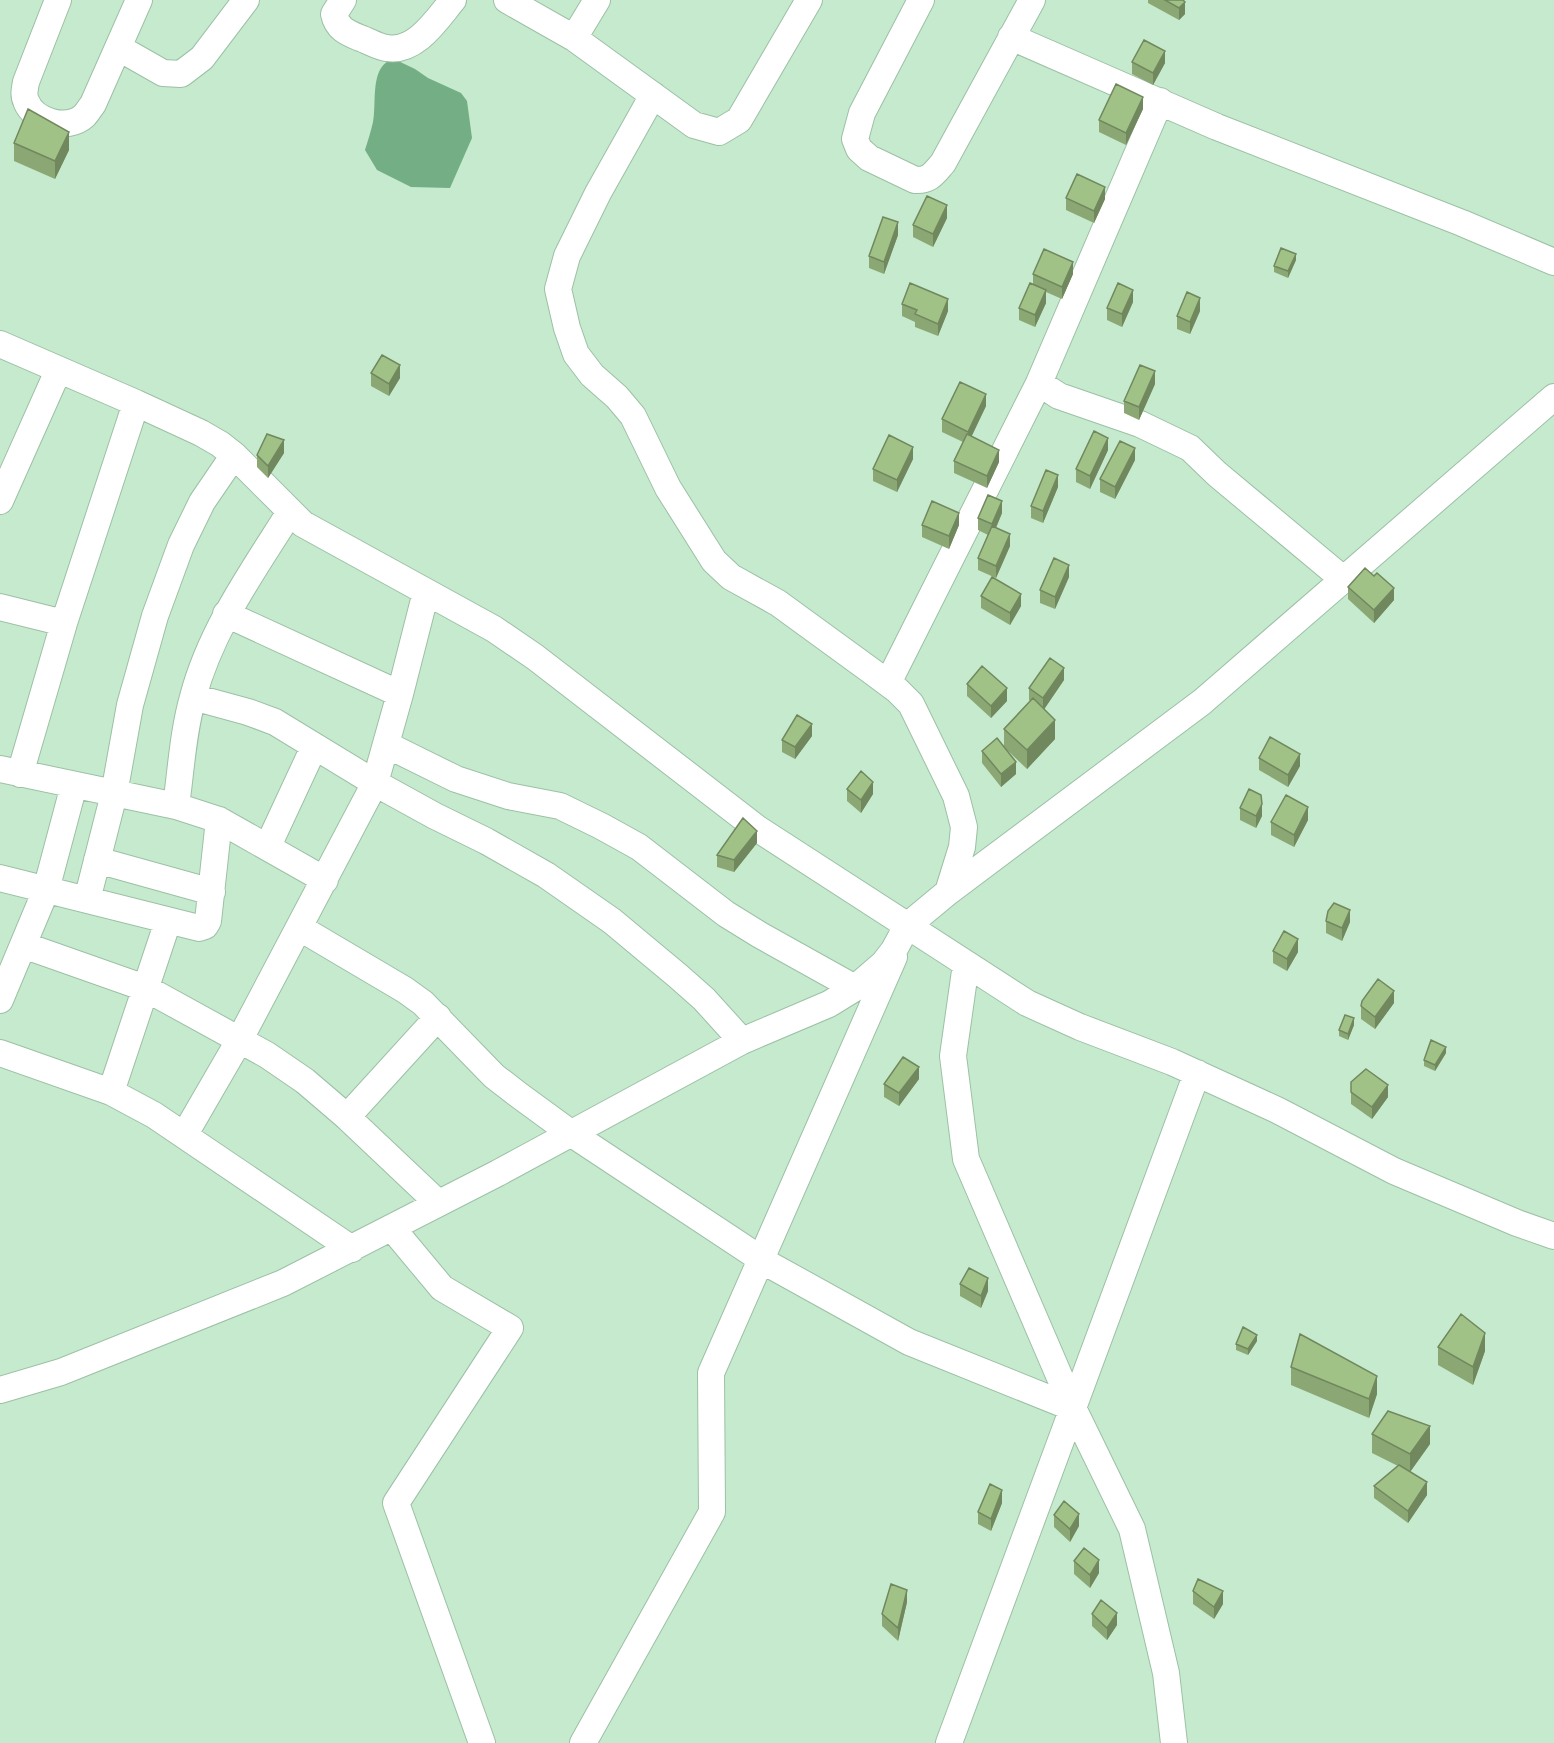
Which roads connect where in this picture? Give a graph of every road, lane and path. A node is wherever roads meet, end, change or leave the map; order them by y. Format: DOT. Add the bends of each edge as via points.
graph roads {
  1 [pos="58,0"];
  2 [pos="139,0"];
  3 [pos="246,0"];
  4 [pos="343,0"];
  5 [pos="453,0"];
  6 [pos="507,0"];
  7 [pos="597,0"];
  8 [pos="809,0"];
  9 [pos="921,0"];
  10 [pos="1032,0"];
  11 [pos="1011,37"];
  12 [pos="574,38"];
  13 [pos="119,48"];
  14 [pos="653,95"];
  15 [pos="1160,101"];
  16 [pos="1554,262"];
  17 [pos="0,344"];
  18 [pos="58,371"];
  19 [pos="1040,383"];
  20 [pos="1554,397"];
  21 [pos="136,404"];
  22 [pos="234,455"];
  23 [pos="0,501"];
  24 [pos="290,512"];
  25 [pos="1344,579"];
  26 [pos="426,592"];
  27 [pos="0,607"];
  28 [pos="226,614"];
  29 [pos="64,623"];
  30 [pos="888,683"];
  31 [pos="400,694"];
  32 [pos="193,697"];
  33 [pos="387,745"];
  34 [pos="314,747"];
  35 [pos="10,771"];
  36 [pos="375,783"];
  37 [pos="74,785"];
  38 [pos="114,794"];
  39 [pos="176,806"];
  40 [pos="219,820"];
  41 [pos="268,846"];
  42 [pos="97,860"];
  43 [pos="0,878"];
  44 [pos="325,880"];
  45 [pos="46,890"];
  46 [pos="212,892"];
  47 [pos="948,892"];
  48 [pos="87,900"];
  49 [pos="168,921"];
  50 [pos="907,926"];
  51 [pos="300,928"];
  52 [pos="23,945"];
  53 [pos="966,964"];
  54 [pos="145,988"];
  55 [pos="855,988"];
  56 [pos="0,1000"];
  57 [pos="438,1017"];
  58 [pos="240,1039"];
  59 [pos="742,1041"];
  60 [pos="0,1053"];
  61 [pos="1197,1073"];
  62 [pos="111,1092"];
  63 [pos="347,1117"];
  64 [pos="185,1134"];
  65 [pos="572,1134"];
  66 [pos="438,1203"];
  67 [pos="392,1228"];
  68 [pos="1554,1236"];
  69 [pos="352,1249"];
  70 [pos="762,1260"];
  71 [pos="0,1390"];
  72 [pos="1073,1408"];
  73 [pos="482,1743"];
  74 [pos="583,1743"];
  75 [pos="949,1743"];
  76 [pos="1174,1743"];
  1 -- 13 [label="street" via="26,82 26,103 35,114 48,122 66,124 83,117"];
  2 -- 13 [label="street"];
  3 -- 13 [label="street" via="202,58 181,74 163,73"];
  4 -- 5 [label="street" via="334,15 340,27 387,48 399,48 424,33"];
  6 -- 12 [label="street"];
  7 -- 12 [label="street"];
  8 -- 14 [label="street" via="739,120 719,132 694,124"];
  9 -- 11 [label="street" via="862,113 855,138 858,149 868,158 915,180 930,178 943,163"];
  10 -- 11 [label="street"];
  11 -- 15 [label="street"];
  12 -- 14 [label="street"];
  14 -- 30 [label="street" via="597,193 567,256 558,289 576,354 633,416 668,488 714,561 731,577 778,603"];
  15 -- 16 [label="street"];
  15 -- 19 [label="street"];
  17 -- 18 [label="street"];
  18 -- 21 [label="street"];
  18 -- 23 [label="street"];
  19 -- 25 [label="street" via="1059,396 1140,424 1190,448"];
  19 -- 30 [label="street"];
  20 -- 25 [label="street"];
  21 -- 22 [label="street" via="201,433"];
  21 -- 29 [label="street"];
  22 -- 24 [label="street"];
  22 -- 38 [label="street" via="196,513 155,616 130,705"];
  24 -- 26 [label="street" via="317,532"];
  24 -- 28 [label="street"];
  25 -- 47 [label="street" via="1202,702"];
  26 -- 31 [label="street"];
  26 -- 50 [label="street" via="494,628 758,829"];
  27 -- 29 [label="street"];
  28 -- 31 [label="street"];
  28 -- 32 [label="street"];
  29 -- 35 [label="street"];
  30 -- 47 [label="street" via="911,704 956,796 964,827 962,848"];
  31 -- 33 [label="street"];
  32 -- 34 [label="street" via="275,722"];
  32 -- 39 [label="street"];
  33 -- 36 [label="street"];
  33 -- 55 [label="street" via="456,779 560,807 601,826 639,847 726,914"];
  34 -- 36 [label="street"];
  34 -- 41 [label="street"];
  35 -- 37 [label="street"];
  36 -- 44 [label="street"];
  36 -- 59 [label="street" via="546,875 612,921 704,999"];
  37 -- 38 [label="street"];
  37 -- 45 [label="street"];
  38 -- 39 [label="street"];
  38 -- 42 [label="street"];
  39 -- 40 [label="street"];
  40 -- 41 [label="street"];
  40 -- 46 [label="street"];
  41 -- 44 [label="street"];
  42 -- 46 [label="street"];
  42 -- 48 [label="street"];
  43 -- 45 [label="street"];
  44 -- 51 [label="street"];
  45 -- 48 [label="street"];
  45 -- 52 [label="street"];
  46 -- 49 [label="street" via="205,926"];
  47 -- 50 [label="street"];
  48 -- 49 [label="street"];
  49 -- 54 [label="street"];
  50 -- 53 [label="street"];
  50 -- 55 [label="street" via="884,963"];
  50 -- 70 [label="street"];
  51 -- 57 [label="street" via="405,990"];
  51 -- 58 [label="street"];
  52 -- 54 [label="street"];
  52 -- 56 [label="street"];
  53 -- 61 [label="street" via="1027,1003"];
  53 -- 72 [label="street" via="953,1056 966,1159"];
  54 -- 58 [label="street"];
  54 -- 62 [label="street"];
  55 -- 59 [label="street" via="829,1004"];
  57 -- 63 [label="street"];
  57 -- 65 [label="street" via="494,1076"];
  58 -- 63 [label="street" via="305,1081"];
  58 -- 64 [label="street"];
  59 -- 65 [label="street"];
  60 -- 62 [label="street"];
  61 -- 68 [label="street" via="1394,1171"];
  61 -- 72 [label="street"];
  62 -- 64 [label="street"];
  63 -- 66 [label="street"];
  64 -- 69 [label="street"];
  65 -- 66 [label="street"];
  65 -- 70 [label="street"];
  66 -- 67 [label="street"];
  67 -- 69 [label="street"];
  67 -- 73 [label="street" via="442,1288 510,1328 396,1503"];
  69 -- 71 [label="street" via="284,1283 61,1372"];
  70 -- 72 [label="street" via="909,1342"];
  70 -- 74 [label="street" via="711,1374 712,1512"];
  72 -- 75 [label="street"];
  72 -- 76 [label="street" via="1132,1529 1166,1673"];
}
